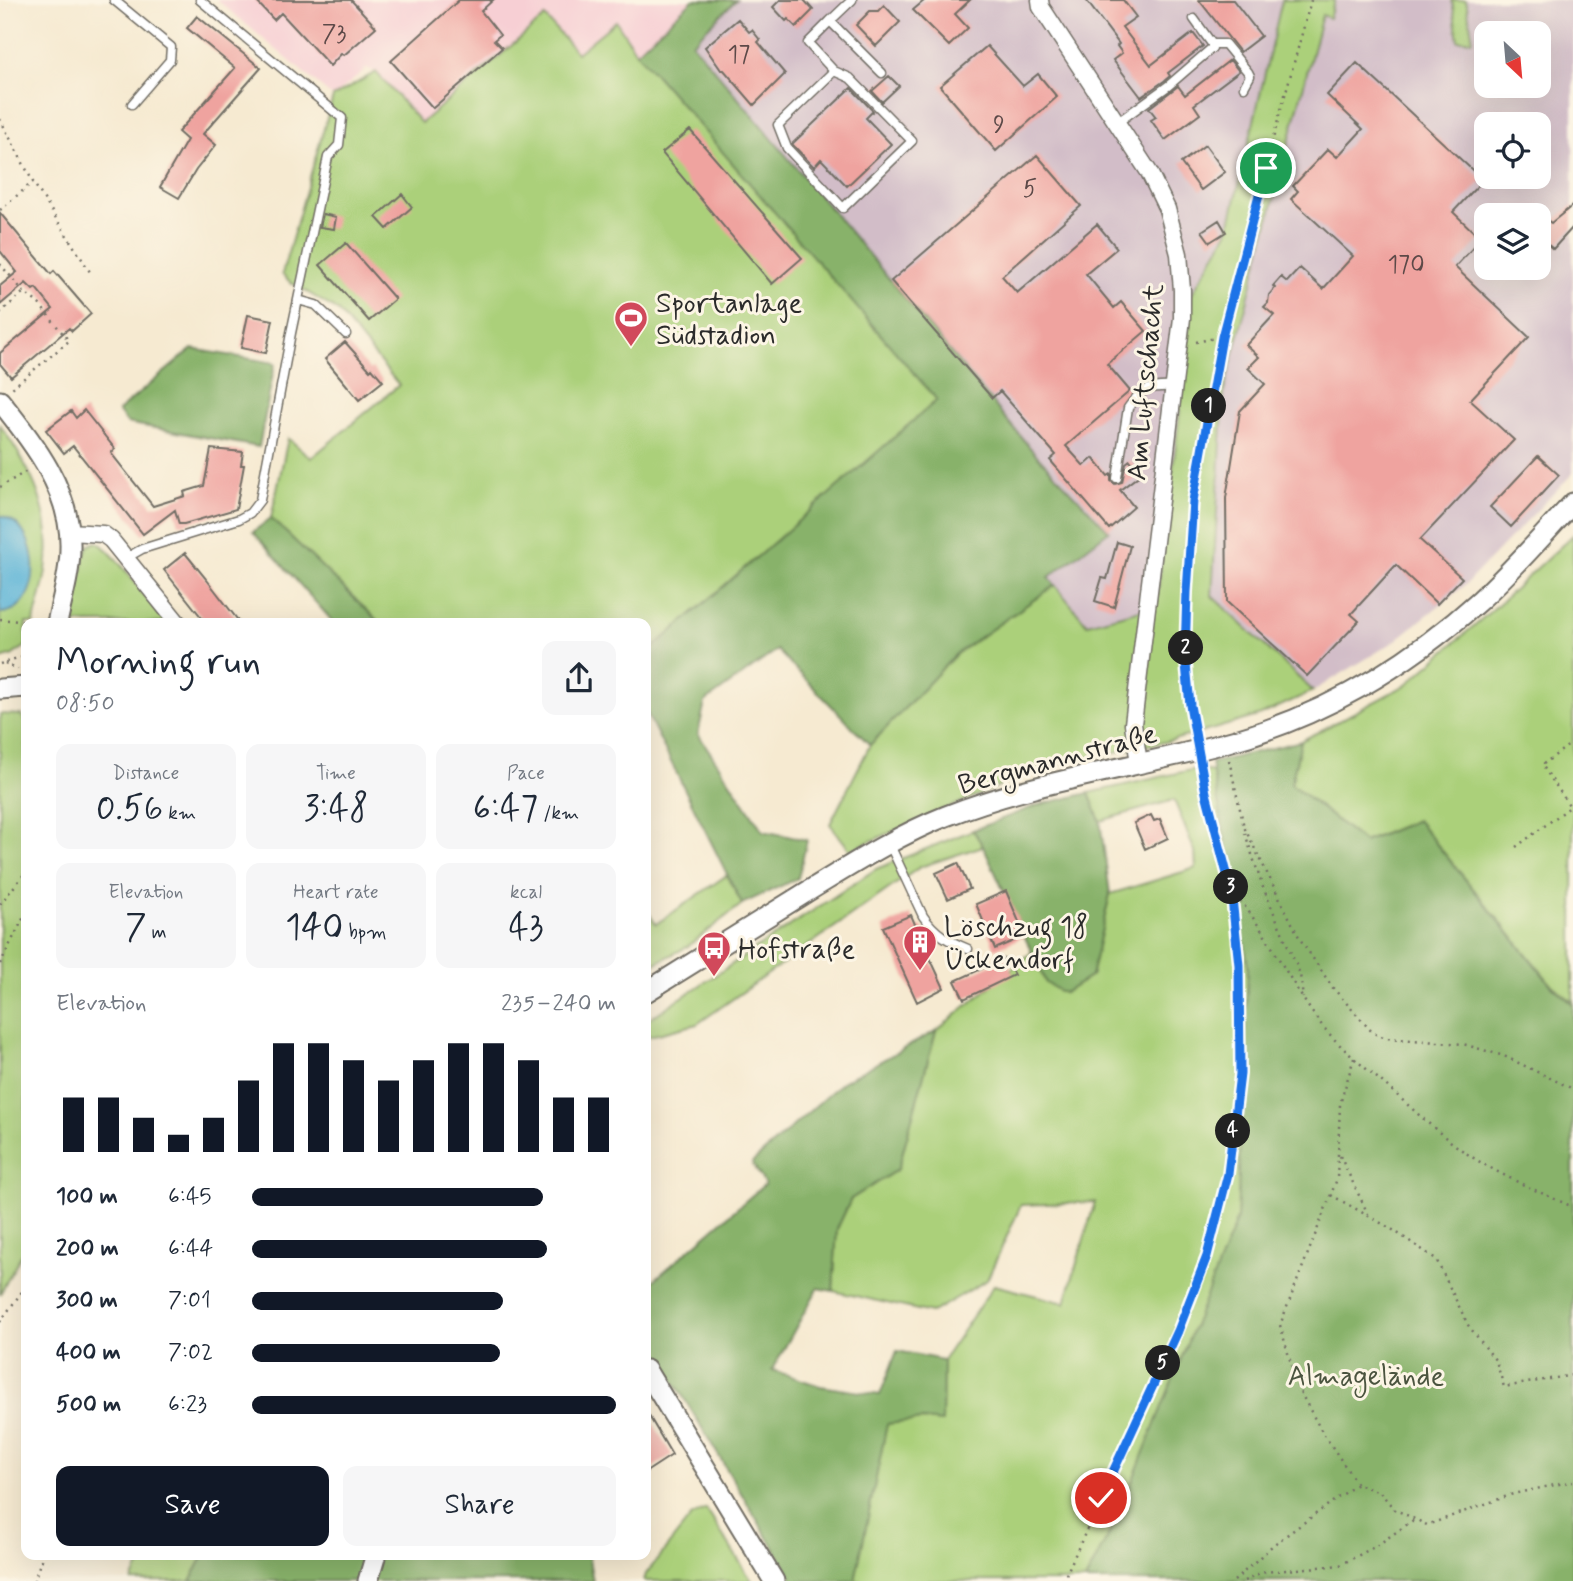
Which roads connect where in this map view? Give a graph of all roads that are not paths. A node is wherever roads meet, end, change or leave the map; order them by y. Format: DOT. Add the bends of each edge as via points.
graph roads {
  1 [pos="114,0"];
  2 [pos="200,0"];
  3 [pos="852,0"];
  4 [pos="1041,0"];
  5 [pos="1194,19"];
  6 [pos="830,21"];
  7 [pos="1212,44"];
  8 [pos="834,71"];
  9 [pos="882,73"];
  10 [pos="1244,87"];
  11 [pos="132,104"];
  12 [pos="1118,122"];
  13 [pos="298,300"];
  14 [pos="346,334"];
  15 [pos="1174,387"];
  16 [pos="4,396"];
  17 [pos="1117,478"];
  18 [pos="1573,503"];
  19 [pos="70,532"];
  20 [pos="126,558"];
  21 [pos="58,618"];
  22 [pos="174,618"];
  23 [pos="21,687"];
  24 [pos="0,689"];
  25 [pos="1139,763"];
  26 [pos="889,843"];
  27 [pos="968,950"];
  28 [pos="651,989"];
  29 [pos="651,1378"];
  30 [pos="374,1560"];
  31 [pos="368,1581"];
  32 [pos="774,1581"];
  1 -- 11 [label="lane" via="171,47 170,60"];
  2 -- 13 [label="lane" via="342,118 339,145 328,157"];
  3 -- 6 [label="lane"];
  4 -- 12 [label="street, Am Luftschacht" via="1041,7"];
  5 -- 7 [label="lane"];
  6 -- 8 [label="lane" via="808,43"];
  6 -- 9 [label="lane"];
  7 -- 10 [label="lane" via="1225,44 1248,72"];
  7 -- 12 [label="lane" via="1198,61"];
  8 -- 8 [label="lane" via="778,125 787,148 843,208 912,141 850,78"];
  12 -- 15 [label="street, Am Luftschacht" via="1149,172 1175,232 1182,290"];
  13 -- 14 [label="lane" via="316,305"];
  13 -- 20 [label="lane" via="256,507 239,519"];
  15 -- 17 [label="lane" via="1150,387 1128,408"];
  15 -- 25 [label="street, Am Luftschacht" via="1133,724"];
  16 -- 19 [label="street" via="64,499"];
  18 -- 25 [label="street, Bergmannstraße" via="1482,598 1380,677 1313,712 1223,744"];
  19 -- 20 [label="street" via="103,534"];
  19 -- 21 [label="street" via="71,551"];
  20 -- 22 [label="street"];
  23 -- 24 [label="street"];
  25 -- 26 [label="street, Bergmannstraße" via="1022,790 945,816"];
  26 -- 27 [label="lane" via="930,926"];
  26 -- 28 [label="street, Bergmannstraße"];
  29 -- 32 [label="street"];
  30 -- 31 [label="street"];
}
